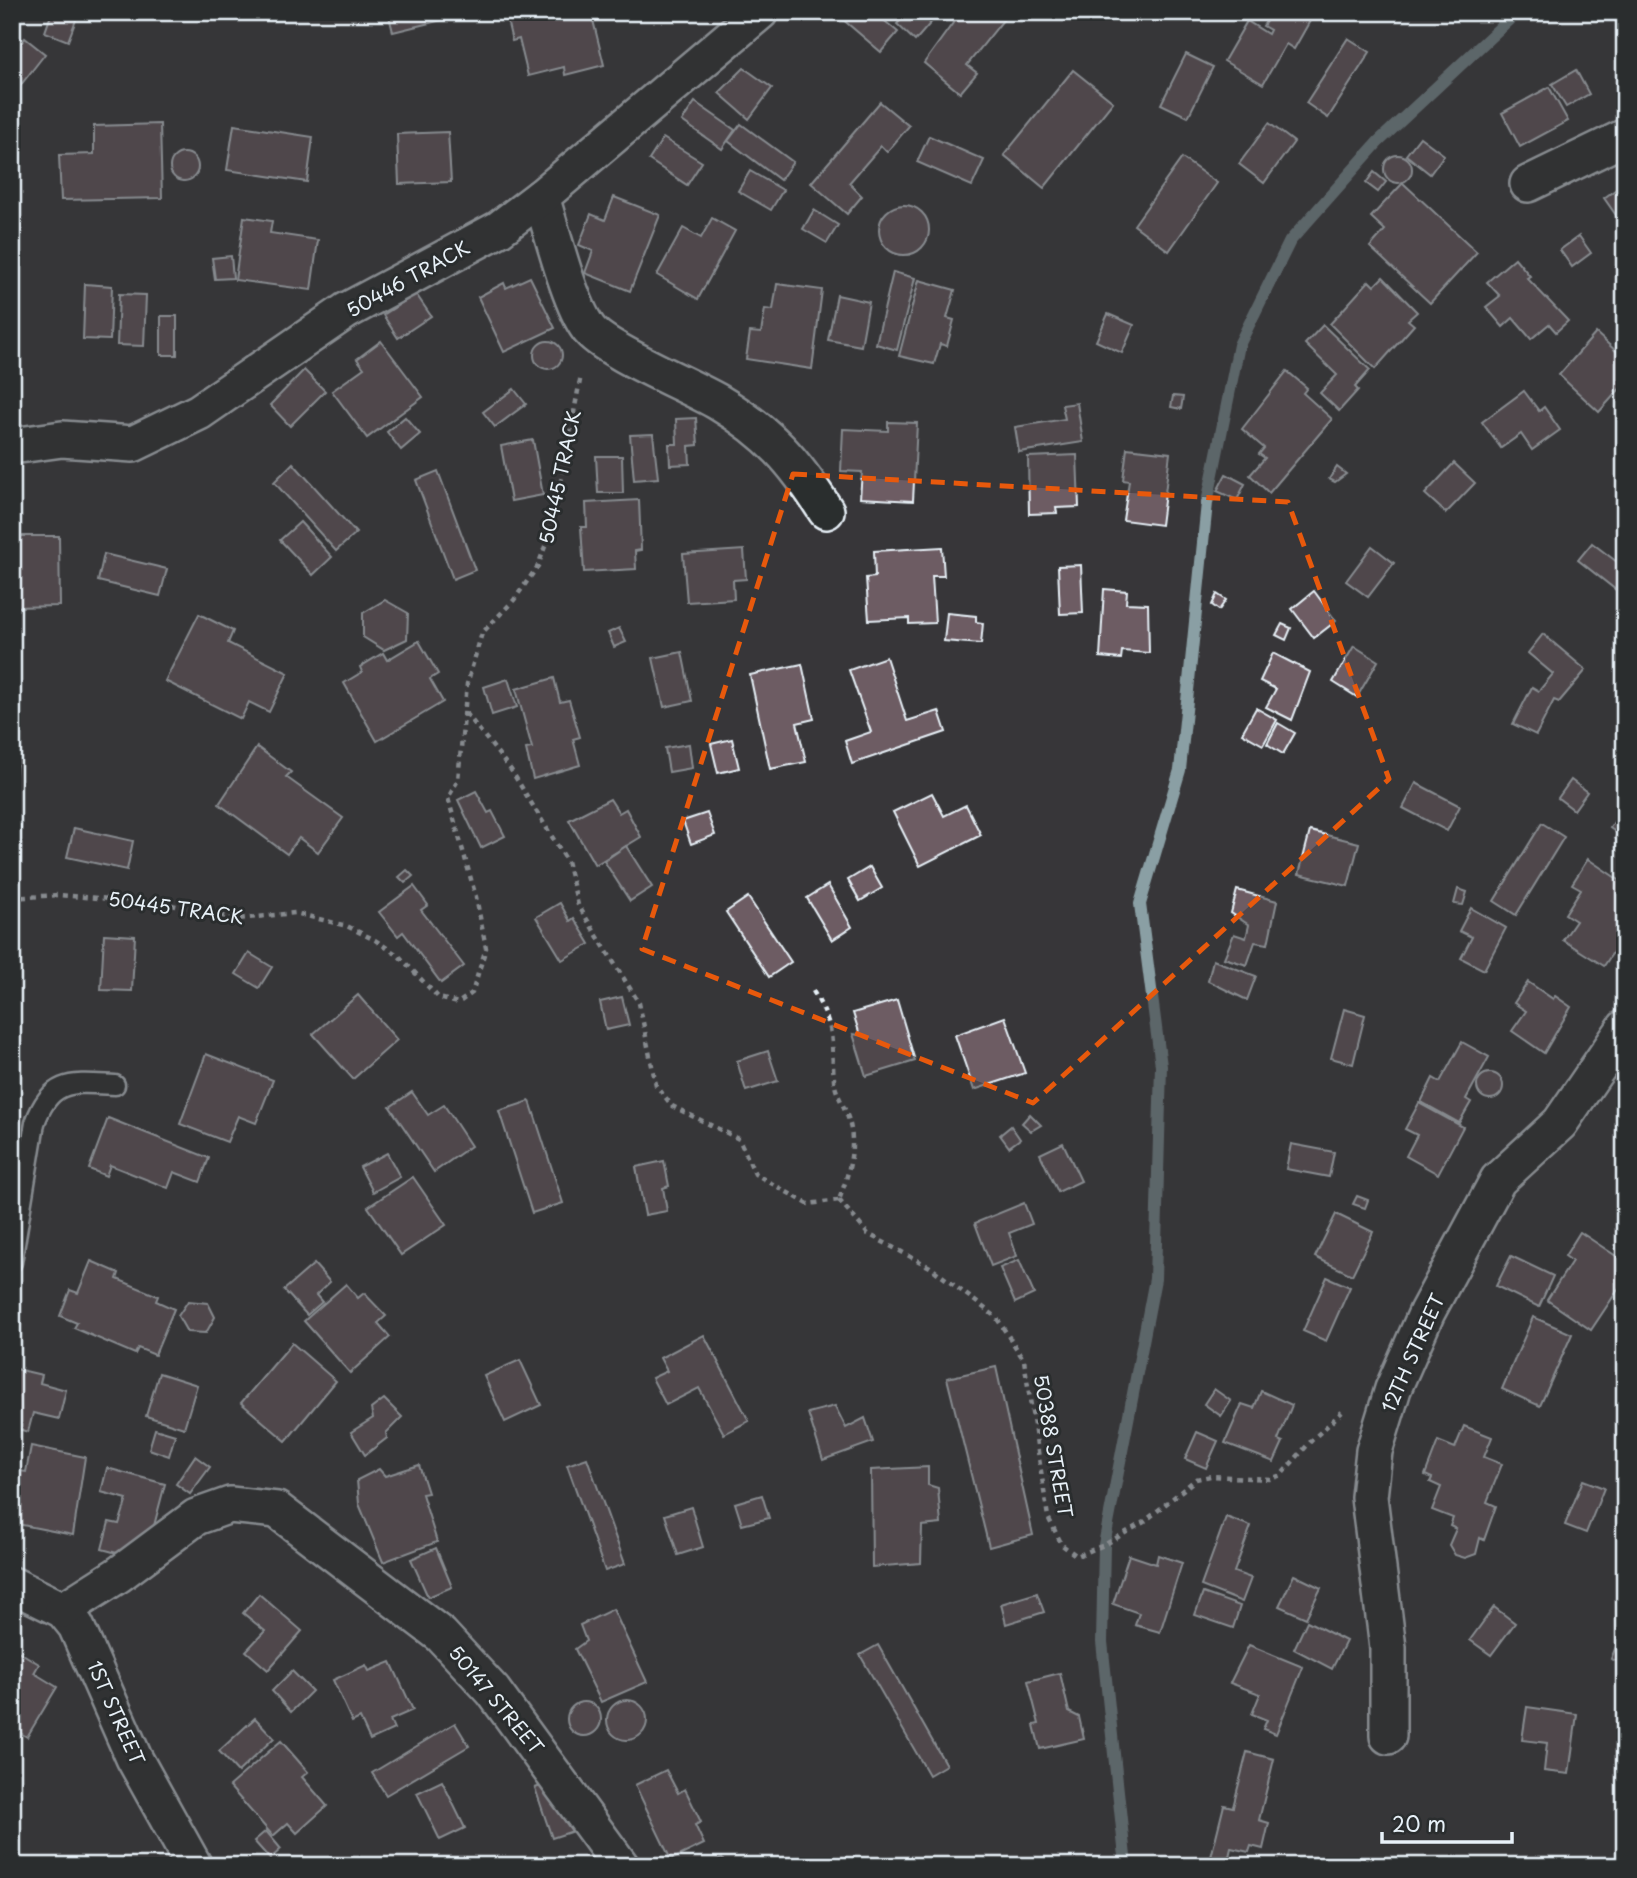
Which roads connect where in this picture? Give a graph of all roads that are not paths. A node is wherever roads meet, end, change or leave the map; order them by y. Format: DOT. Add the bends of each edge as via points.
graph roads {
  1 [pos="760,12"];
  2 [pos="1625,137"];
  3 [pos="1528,184"];
  4 [pos="541,197"];
  5 [pos="12,446"];
  6 [pos="826,511"];
  7 [pos="1625,1028"];
  8 [pos="115,1085"];
  9 [pos="12,1262"];
  10 [pos="12,1585"];
  11 [pos="62,1610"];
  12 [pos="1388,1736"];
  13 [pos="194,1866"];
  14 [pos="621,1866"];
  1 -- 4 [label="street, 50446 TRACK"];
  2 -- 3 [label="street"];
  4 -- 5 [label="street, 50446 TRACK" via="499,229 346,311 234,391 133,444 62,439"];
  4 -- 6 [label="street" via="589,330 767,434 799,470"];
  7 -- 12 [label="street, 12TH STREET" via="1560,1123 1498,1180 1427,1312 1393,1389 1374,1451 1369,1497 1388,1648"];
  8 -- 9 [label="lane" via="74,1083 54,1089 40,1108"];
  10 -- 11 [label="street, 1ST STREET"];
  11 -- 13 [label="street, 1ST STREET" via="76,1626 134,1758"];
  11 -- 14 [label="street, 50147 STREET" via="211,1510 230,1505 277,1510 441,1635 493,1691"];
}
